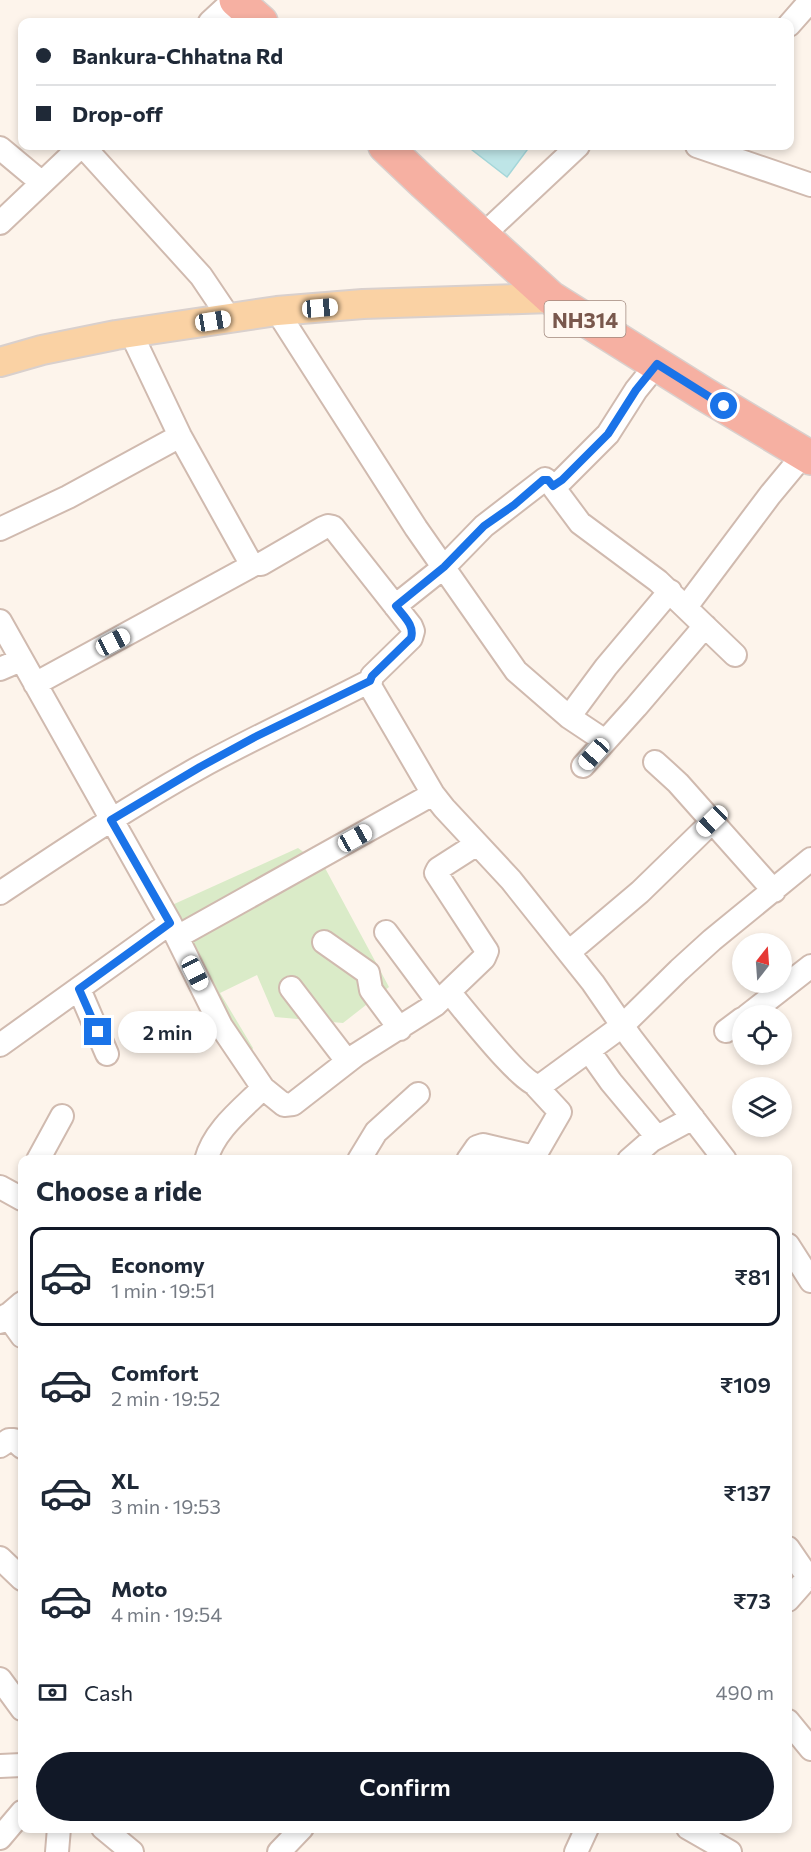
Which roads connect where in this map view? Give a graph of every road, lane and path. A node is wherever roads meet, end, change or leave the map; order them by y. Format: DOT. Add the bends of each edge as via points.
graph roads {
  1 [pos="811,0"];
  2 [pos="249,8"];
  3 [pos="221,18"];
  4 [pos="794,19"];
  5 [pos="0,148"];
  6 [pos="78,150"];
  7 [pos="86,150"];
  8 [pos="389,150"];
  9 [pos="574,150"];
  10 [pos="710,150"];
  11 [pos="809,181"];
  12 [pos="42,183"];
  13 [pos="0,223"];
  14 [pos="482,236"];
  15 [pos="551,298"];
  16 [pos="277,311"];
  17 [pos="230,319"];
  18 [pos="131,333"];
  19 [pos="3,357"];
  20 [pos="657,364"];
  21 [pos="180,436"];
  22 [pos="808,456"];
  23 [pos="553,486"];
  24 [pos="0,530"];
  25 [pos="255,564"];
  26 [pos="444,567"];
  27 [pos="670,591"];
  28 [pos="396,606"];
  29 [pos="686,608"];
  30 [pos="0,621"];
  31 [pos="705,626"];
  32 [pos="735,655"];
  33 [pos="21,660"];
  34 [pos="0,669"];
  35 [pos="370,681"];
  36 [pos="34,684"];
  37 [pos="569,717"];
  38 [pos="605,741"];
  39 [pos="655,762"];
  40 [pos="583,766"];
  41 [pos="433,794"];
  42 [pos="111,820"];
  43 [pos="712,821"];
  44 [pos="477,844"];
  45 [pos="811,859"];
  46 [pos="774,891"];
  47 [pos="0,893"];
  48 [pos="174,930"];
  49 [pos="386,932"];
  50 [pos="324,942"];
  51 [pos="569,952"];
  52 [pos="811,966"];
  53 [pos="291,988"];
  54 [pos="79,989"];
  55 [pos="444,997"];
  56 [pos="761,1005"];
  57 [pos="622,1026"];
  58 [pos="400,1029"];
  59 [pos="0,1045"];
  60 [pos="589,1051"];
  61 [pos="107,1054"];
  62 [pos="348,1061"];
  63 [pos="536,1086"];
  64 [pos="263,1088"];
  65 [pos="418,1094"];
  66 [pos="62,1116"];
  67 [pos="693,1118"];
  68 [pos="657,1137"];
  69 [pos="41,1155"];
  70 [pos="208,1155"];
  71 [pos="362,1155"];
  72 [pos="471,1155"];
  73 [pos="526,1155"];
  74 [pos="535,1155"];
  75 [pos="635,1155"];
  76 [pos="721,1155"];
  77 [pos="792,1251"];
  78 [pos="811,1281"];
  79 [pos="10,1313"];
  80 [pos="18,1328"];
  81 [pos="18,1444"];
  82 [pos="0,1446"];
  83 [pos="792,1553"];
  84 [pos="0,1558"];
  85 [pos="18,1575"];
  86 [pos="809,1575"];
  87 [pos="792,1595"];
  88 [pos="0,1679"];
  89 [pos="18,1700"];
  90 [pos="792,1726"];
  91 [pos="811,1749"];
  92 [pos="18,1765"];
  93 [pos="0,1766"];
  94 [pos="18,1817"];
  95 [pos="59,1833"];
  96 [pos="109,1833"];
  97 [pos="297,1833"];
  98 [pos="585,1833"];
  99 [pos="696,1833"];
  100 [pos="0,1838"];
  101 [pos="726,1851"];
  102 [pos="57,1852"];
  103 [pos="132,1852"];
  104 [pos="279,1852"];
  105 [pos="576,1852"];
  1 -- 4 [label="street"];
  2 -- 3 [label="street"];
  5 -- 12 [label="street"];
  6 -- 12 [label="street"];
  7 -- 17 [label="street" via="201,276"];
  8 -- 14 [label="highway, NH314"];
  9 -- 14 [label="street"];
  10 -- 11 [label="street"];
  12 -- 13 [label="street"];
  14 -- 15 [label="highway, NH314"];
  15 -- 16 [label="main road"];
  15 -- 20 [label="highway, NH314"];
  16 -- 17 [label="main road"];
  16 -- 26 [label="street"];
  17 -- 18 [label="main road"];
  18 -- 19 [label="main road"];
  18 -- 21 [label="street"];
  20 -- 22 [label="highway, NH314"];
  20 -- 23 [label="street" via="608,434"];
  21 -- 24 [label="street"];
  21 -- 25 [label="street" via="250,562"];
  22 -- 29 [label="street" via="770,495"];
  23 -- 26 [label="street" via="543,480 476,532"];
  23 -- 27 [label="street" via="580,523"];
  25 -- 28 [label="street" via="328,526 336,530"];
  25 -- 36 [label="street"];
  26 -- 28 [label="street"];
  26 -- 37 [label="street" via="516,671"];
  27 -- 29 [label="street"];
  27 -- 37 [label="street"];
  28 -- 35 [label="street" via="411,626 411,638"];
  29 -- 31 [label="street"];
  30 -- 33 [label="street"];
  31 -- 32 [label="street"];
  31 -- 38 [label="street"];
  33 -- 34 [label="street"];
  33 -- 36 [label="street"];
  35 -- 41 [label="street"];
  35 -- 42 [label="street" via="255,737"];
  36 -- 42 [label="street"];
  37 -- 38 [label="street"];
  38 -- 40 [label="street"];
  39 -- 43 [label="street"];
  41 -- 44 [label="street"];
  41 -- 48 [label="street"];
  42 -- 47 [label="street"];
  42 -- 48 [label="street"];
  43 -- 46 [label="street"];
  43 -- 51 [label="street" via="640,892"];
  44 -- 51 [label="street" via="511,879"];
  44 -- 55 [label="street" via="436,871 487,951"];
  45 -- 46 [label="street"];
  46 -- 57 [label="street" via="679,970"];
  48 -- 54 [label="street"];
  48 -- 64 [label="street" via="221,1026"];
  49 -- 55 [label="street"];
  50 -- 58 [label="street" via="368,973 371,990"];
  51 -- 57 [label="street"];
  52 -- 56 [label="street"];
  53 -- 62 [label="street"];
  54 -- 59 [label="street"];
  54 -- 61 [label="street"];
  55 -- 58 [label="street"];
  55 -- 63 [label="street"];
  57 -- 60 [label="street"];
  57 -- 67 [label="street"];
  58 -- 62 [label="street"];
  60 -- 63 [label="street"];
  60 -- 68 [label="street"];
  62 -- 64 [label="street" via="288,1106"];
  63 -- 74 [label="street" via="560,1112"];
  64 -- 70 [label="street" via="219,1133"];
  65 -- 71 [label="street" via="376,1132"];
  66 -- 69 [label="street"];
  67 -- 68 [label="street"];
  67 -- 76 [label="street"];
  68 -- 75 [label="street"];
  72 -- 73 [label="street" via="483,1145"];
  77 -- 78 [label="street"];
  79 -- 80 [label="street"];
  81 -- 82 [label="street" via="9,1440"];
  83 -- 86 [label="street"];
  84 -- 85 [label="street"];
  86 -- 87 [label="street"];
  88 -- 89 [label="street"];
  90 -- 91 [label="street"];
  92 -- 93 [label="street"];
  94 -- 100 [label="street"];
  95 -- 102 [label="street"];
  96 -- 103 [label="street"];
  97 -- 104 [label="street"];
  98 -- 105 [label="street"];
  99 -- 101 [label="street"];
}
